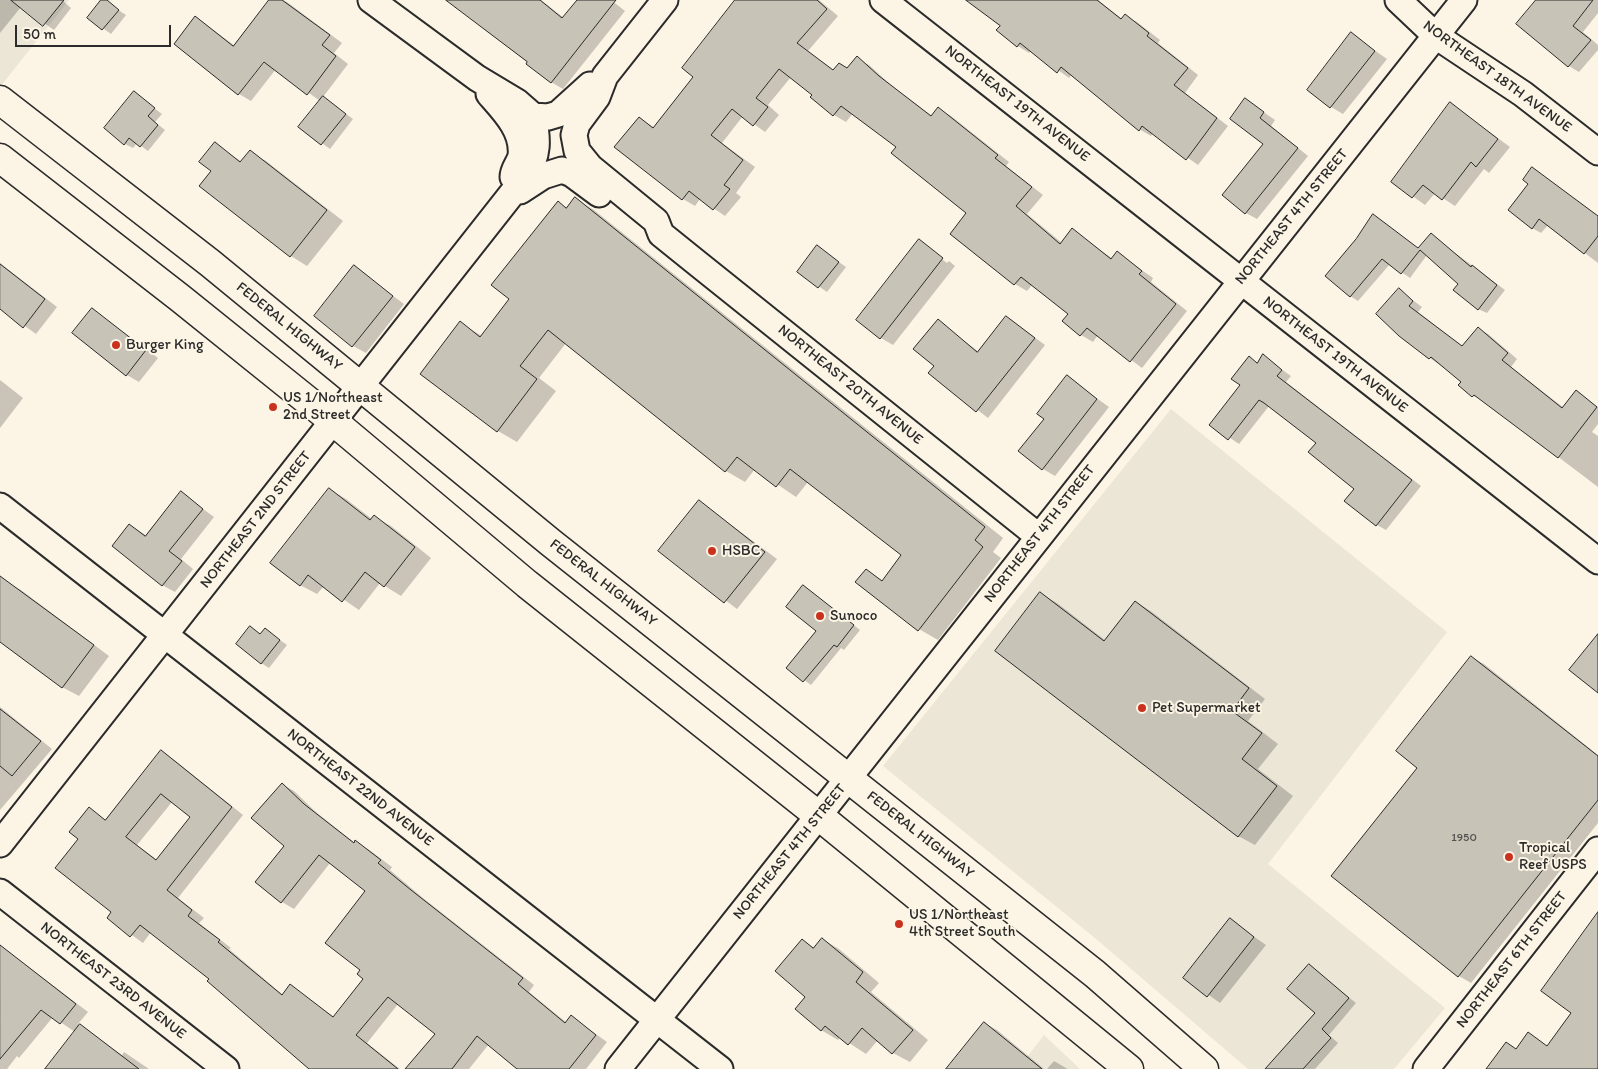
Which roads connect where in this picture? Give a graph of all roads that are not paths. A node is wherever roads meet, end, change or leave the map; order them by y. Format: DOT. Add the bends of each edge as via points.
graph roads {
  1 [pos="371,0"];
  2 [pos="665,0"];
  3 [pos="883,0"];
  4 [pos="1398,0"];
  5 [pos="1464,0"];
  6 [pos="1436,36"];
  7 [pos="605,76"];
  8 [pos="477,78"];
  9 [pos="0,100"];
  10 [pos="533,116"];
  11 [pos="1598,152"];
  12 [pos="0,158"];
  13 [pos="562,170"];
  14 [pos="511,196"];
  15 [pos="661,234"];
  16 [pos="1241,280"];
  17 [pos="361,385"];
  18 [pos="334,421"];
  19 [pos="0,506"];
  20 [pos="1038,536"];
  21 [pos="1598,561"];
  22 [pos="165,636"];
  23 [pos="849,779"];
  24 [pos="818,816"];
  25 [pos="0,844"];
  26 [pos="1598,850"];
  27 [pos="0,892"];
  28 [pos="657,1019"];
  29 [pos="226,1069"];
  30 [pos="618,1069"];
  31 [pos="720,1069"];
  32 [pos="1129,1069"];
  33 [pos="1204,1069"];
  34 [pos="1426,1069"];
  1 -- 8 [label="street"];
  2 -- 7 [label="street"];
  3 -- 16 [label="street, NORTHEAST 19TH AVENUE"];
  4 -- 6 [label="street, NORTHEAST 18TH AVENUE"];
  5 -- 6 [label="street, NORTHEAST 4TH STREET"];
  6 -- 11 [label="street, NORTHEAST 18TH AVENUE" via="1523,94"];
  6 -- 16 [label="street, NORTHEAST 4TH STREET"];
  7 -- 10 [label="street" via="586,88 558,114"];
  7 -- 15 [label="street, NORTHEAST 20TH AVENUE" via="597,98 577,124 574,142 582,158 656,221"];
  8 -- 10 [label="street"];
  8 -- 14 [label="street" via="510,118 517,132 520,156 513,172"];
  9 -- 17 [label="main road, FEDERAL HIGHWAY"];
  10 -- 14 [label="street, NORTHEAST 2ND STREET" via="537,152 531,168"];
  12 -- 18 [label="main road"];
  13 -- 14 [label="street, NORTHEAST 2ND STREET" via="543,176"];
  13 -- 15 [label="street, NORTHEAST 20TH AVENUE" via="649,231"];
  14 -- 17 [label="street, NORTHEAST 2ND STREET"];
  15 -- 20 [label="street, NORTHEAST 20TH AVENUE"];
  16 -- 20 [label="street, NORTHEAST 4TH STREET"];
  16 -- 21 [label="street, NORTHEAST 19TH AVENUE"];
  17 -- 18 [label="street, NORTHEAST 2ND STREET"];
  17 -- 23 [label="main road, FEDERAL HIGHWAY" via="543,536"];
  18 -- 22 [label="street, NORTHEAST 2ND STREET"];
  18 -- 24 [label="main road" via="527,584"];
  19 -- 22 [label="street, NORTHEAST 22ND AVENUE"];
  20 -- 23 [label="street, NORTHEAST 4TH STREET"];
  22 -- 25 [label="street, NORTHEAST 2ND STREET"];
  22 -- 28 [label="street, NORTHEAST 22ND AVENUE"];
  23 -- 24 [label="street, NORTHEAST 4TH STREET"];
  23 -- 33 [label="main road, FEDERAL HIGHWAY" via="1095,974"];
  24 -- 28 [label="street, NORTHEAST 4TH STREET"];
  24 -- 32 [label="main road"];
  26 -- 34 [label="street, NORTHEAST 6TH STREET"];
  27 -- 29 [label="street, NORTHEAST 23RD AVENUE"];
  28 -- 30 [label="street, NORTHEAST 4TH STREET"];
  28 -- 31 [label="street, NORTHEAST 22ND AVENUE"];
}
